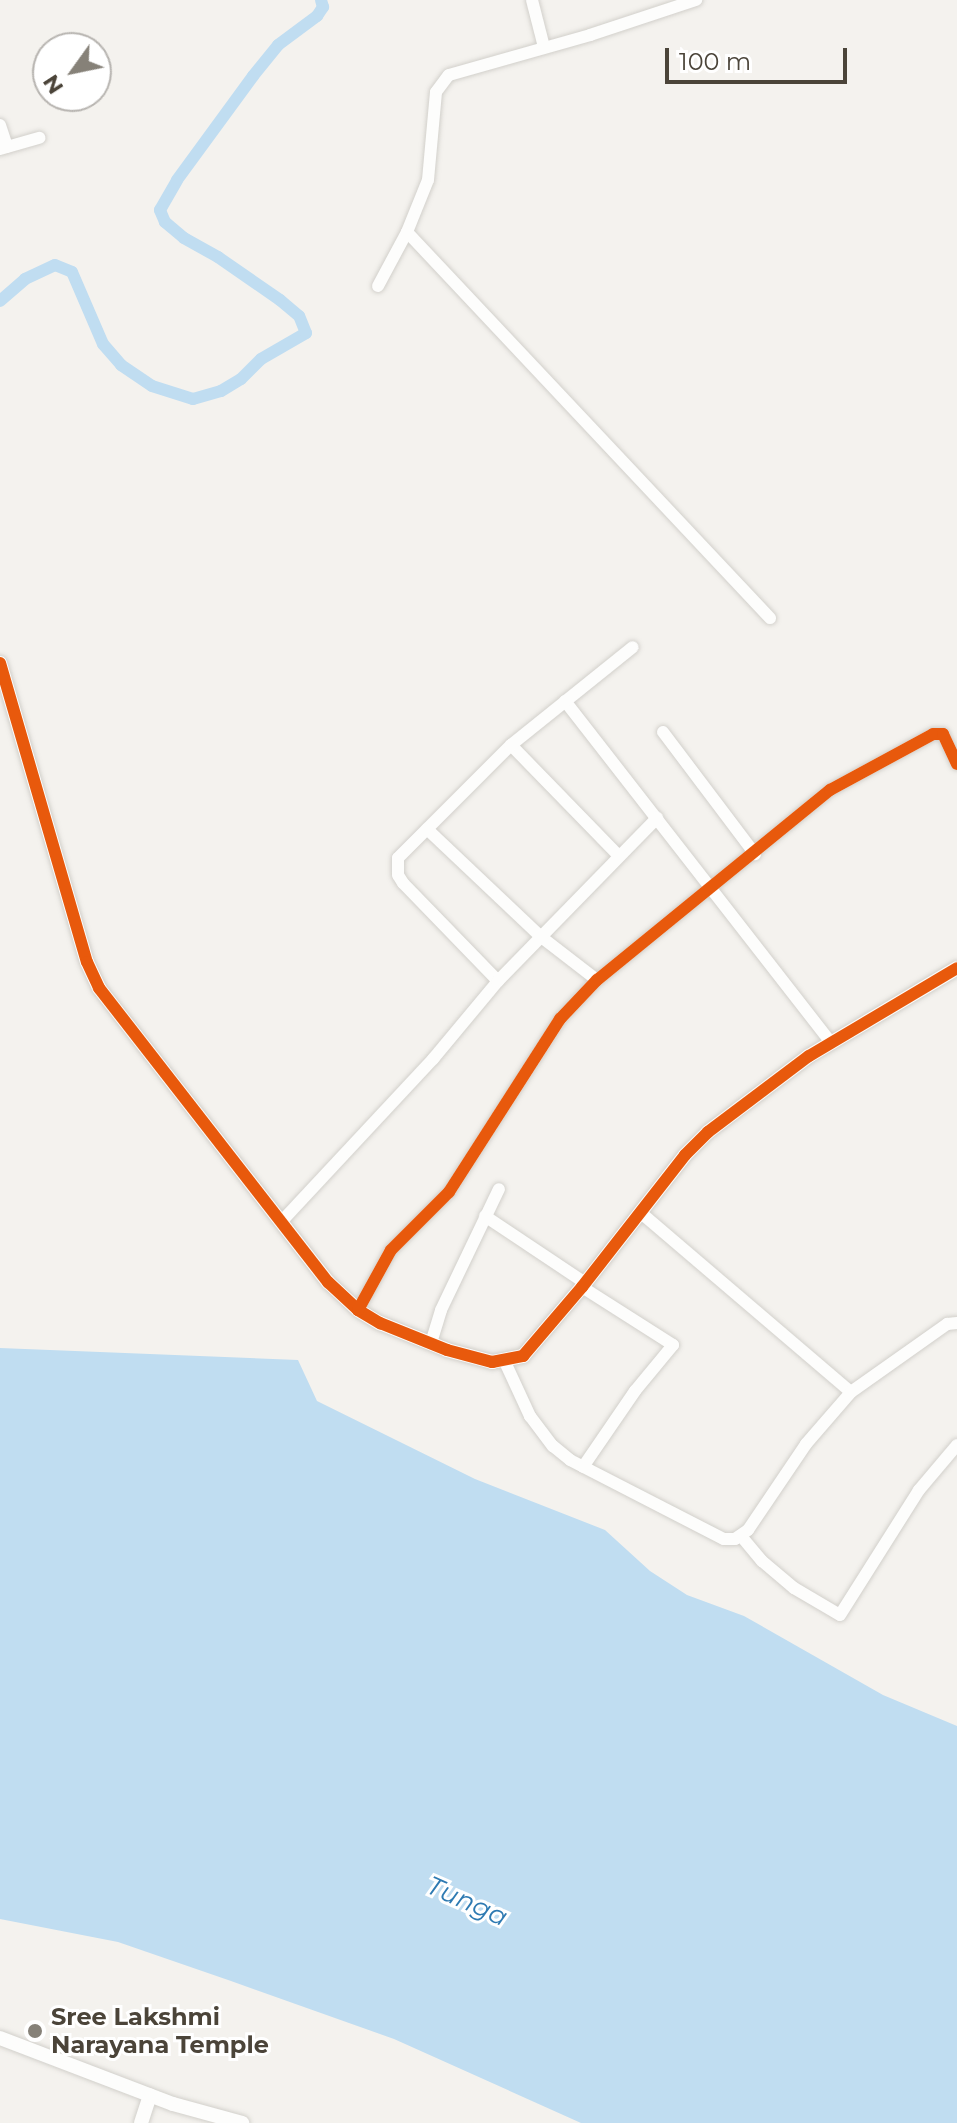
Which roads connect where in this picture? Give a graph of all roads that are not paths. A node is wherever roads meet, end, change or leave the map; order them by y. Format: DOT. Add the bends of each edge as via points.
graph roads {
  1 [pos="532,0"];
  2 [pos="696,0"];
  3 [pos="544,47"];
  4 [pos="0,125"];
  5 [pos="39,138"];
  6 [pos="3,148"];
  7 [pos="407,232"];
  8 [pos="378,286"];
  9 [pos="770,618"];
  10 [pos="633,647"];
  11 [pos="0,663"];
  12 [pos="565,701"];
  13 [pos="663,732"];
  14 [pos="511,745"];
  15 [pos="957,764"];
  16 [pos="657,818"];
  17 [pos="427,829"];
  18 [pos="755,854"];
  19 [pos="619,856"];
  20 [pos="709,887"];
  21 [pos="540,936"];
  22 [pos="957,968"];
  23 [pos="597,980"];
  24 [pos="498,981"];
  25 [pos="831,1043"];
  26 [pos="499,1189"];
  27 [pos="640,1212"];
  28 [pos="485,1216"];
  29 [pos="281,1222"];
  30 [pos="584,1285"];
  31 [pos="358,1310"];
  32 [pos="957,1323"];
  33 [pos="431,1343"];
  34 [pos="505,1362"];
  35 [pos="851,1392"];
  36 [pos="957,1445"];
  37 [pos="583,1467"];
  38 [pos="741,1536"];
  39 [pos="0,2038"];
  40 [pos="150,2095"];
  41 [pos="141,2123"];
  42 [pos="242,2123"];
  1 -- 3 [label="street"];
  2 -- 3 [label="street"];
  3 -- 7 [label="street" via="458,71 439,85 428,180"];
  4 -- 6 [label="street"];
  5 -- 6 [label="street"];
  7 -- 8 [label="street"];
  7 -- 9 [label="street"];
  10 -- 12 [label="street"];
  11 -- 29 [label="street" via="99,988"];
  12 -- 14 [label="street"];
  12 -- 16 [label="street"];
  13 -- 18 [label="street"];
  14 -- 17 [label="street"];
  14 -- 19 [label="street"];
  15 -- 18 [label="street" via="943,734 933,734 820,796"];
  16 -- 19 [label="street"];
  16 -- 20 [label="street"];
  17 -- 21 [label="street"];
  17 -- 24 [label="street" via="398,858 398,875"];
  18 -- 20 [label="street"];
  19 -- 21 [label="street"];
  20 -- 23 [label="street"];
  20 -- 25 [label="street"];
  21 -- 23 [label="street"];
  21 -- 24 [label="street"];
  22 -- 25 [label="street"];
  23 -- 31 [label="street" via="560,1019 449,1192 391,1250"];
  24 -- 29 [label="street"];
  25 -- 27 [label="street" via="708,1132"];
  26 -- 28 [label="street"];
  27 -- 30 [label="street"];
  27 -- 35 [label="street"];
  28 -- 30 [label="street"];
  28 -- 33 [label="street"];
  29 -- 31 [label="street" via="328,1282"];
  30 -- 34 [label="street" via="530,1350"];
  30 -- 37 [label="street" via="673,1345"];
  31 -- 33 [label="street"];
  32 -- 35 [label="street" via="947,1324"];
  33 -- 34 [label="street"];
  34 -- 37 [label="street" via="530,1416 553,1446"];
  35 -- 38 [label="street" via="806,1444"];
  36 -- 38 [label="street" via="919,1490 840,1615 794,1588"];
  37 -- 38 [label="street" via="724,1539"];
  39 -- 40 [label="street"];
  40 -- 41 [label="street"];
  40 -- 42 [label="street"];
}
